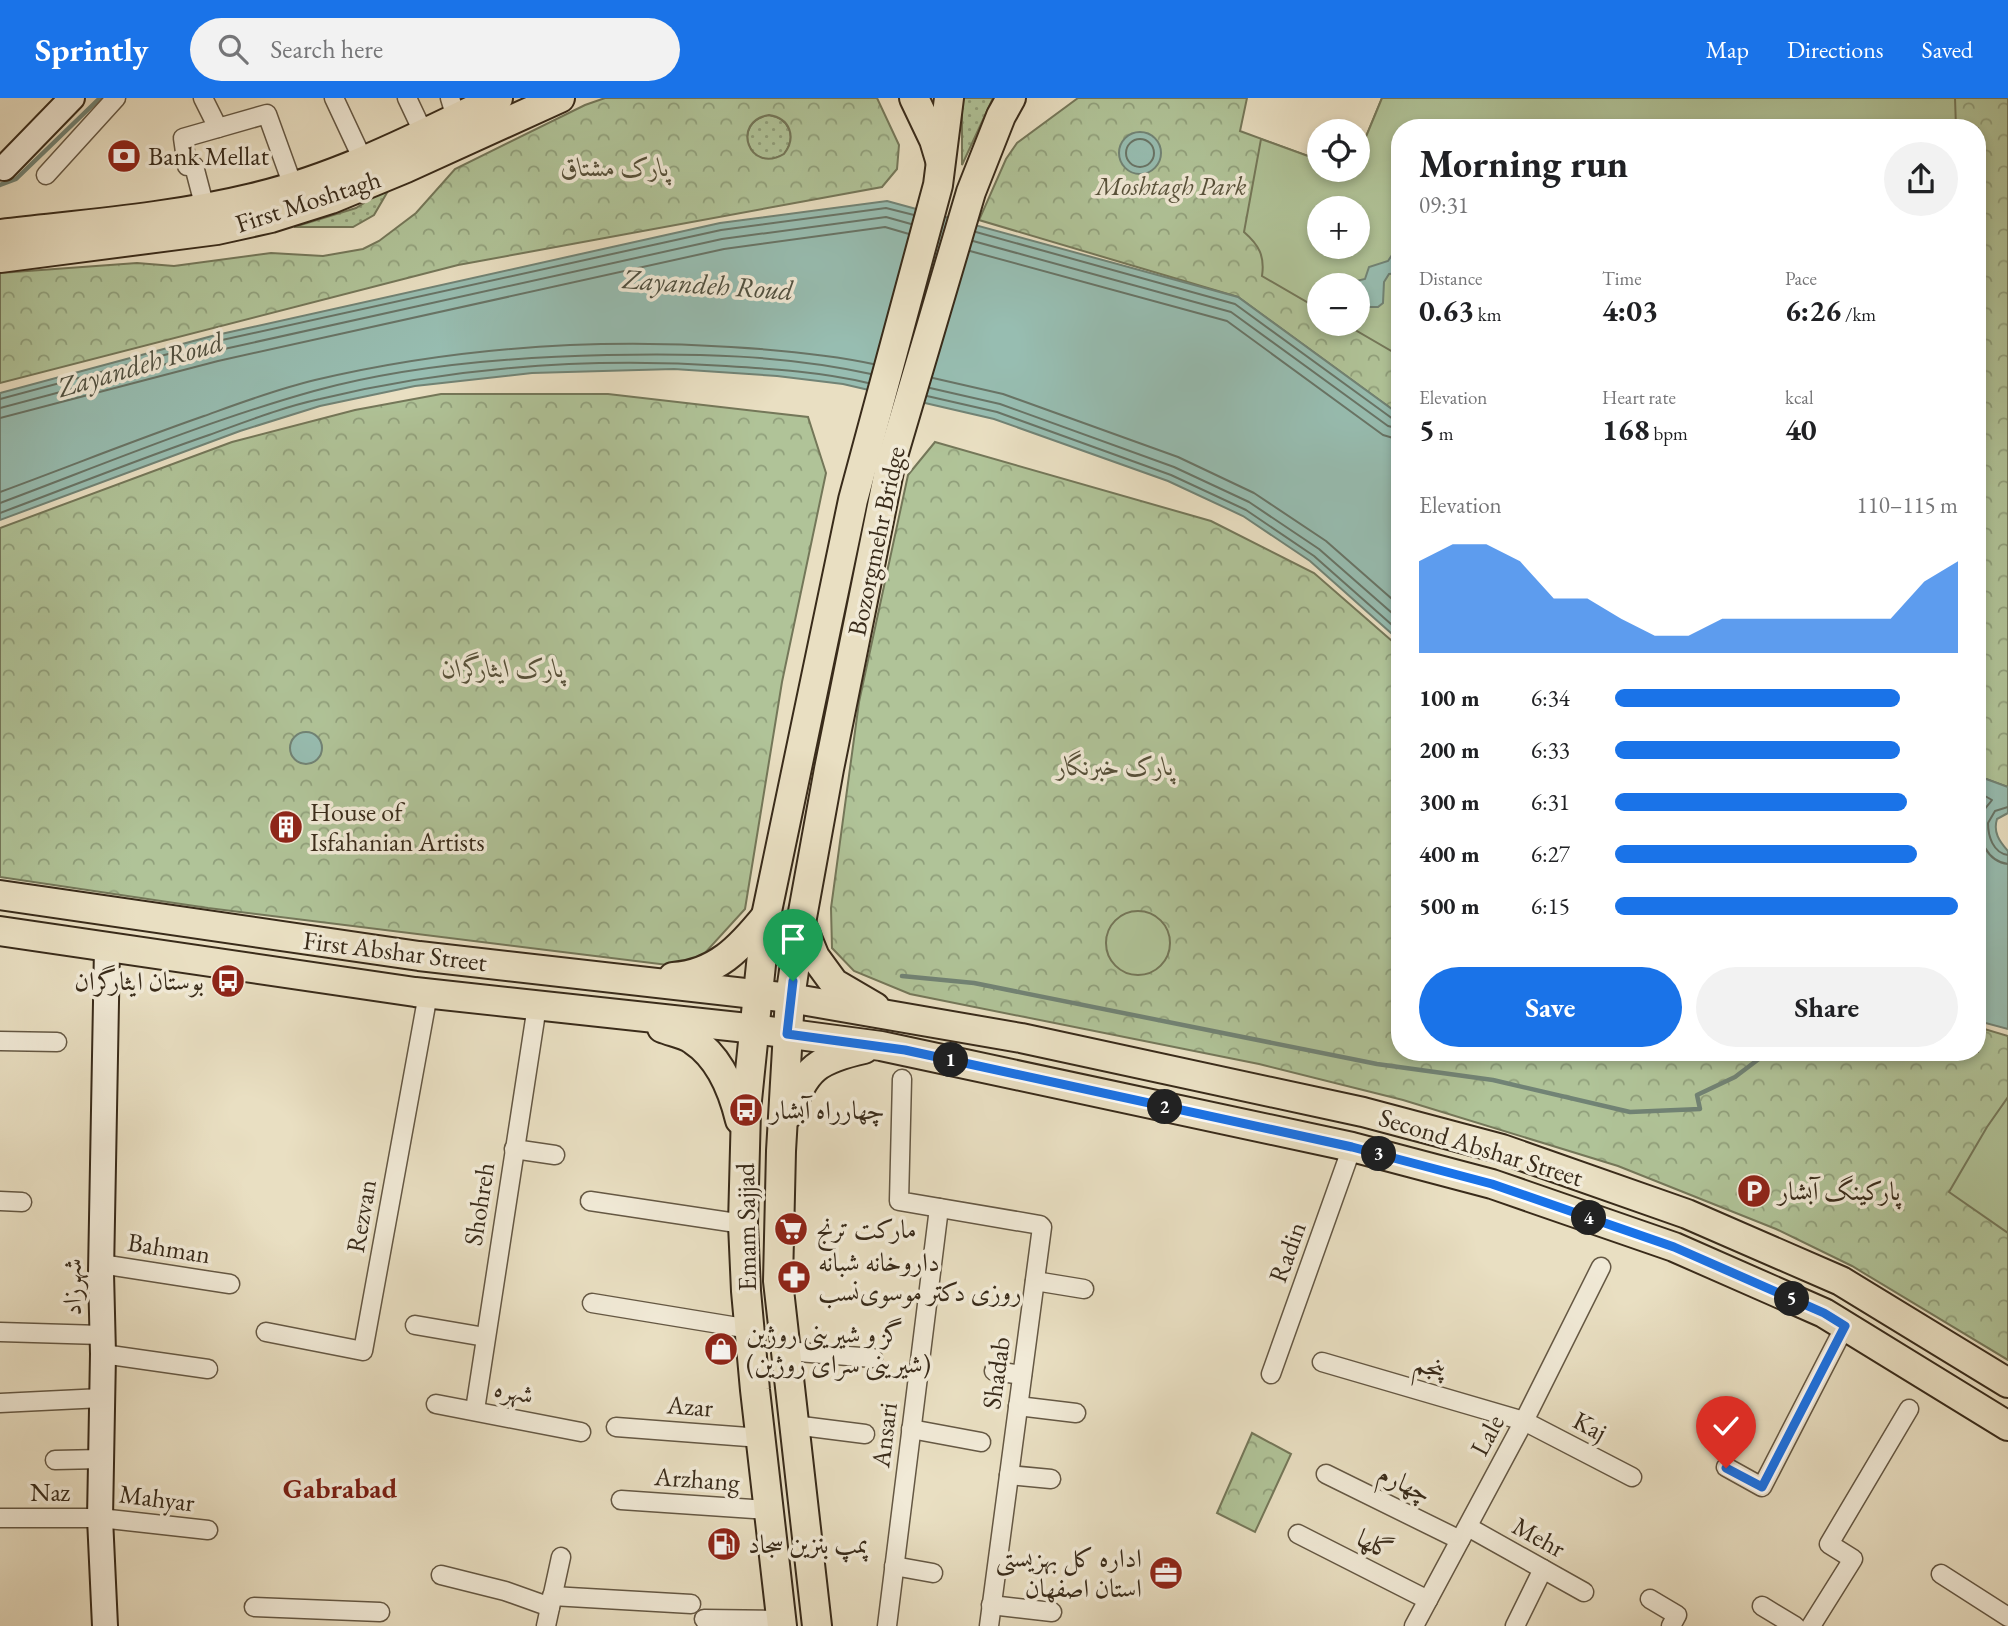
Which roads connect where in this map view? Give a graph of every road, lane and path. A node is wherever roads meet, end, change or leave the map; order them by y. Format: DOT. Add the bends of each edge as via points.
graph roads {
  1 [pos="72,98"];
  2 [pos="116,98"];
  3 [pos="203,98"];
  4 [pos="334,98"];
  5 [pos="407,98"];
  6 [pos="498,98"];
  7 [pos="560,98"];
  8 [pos="914,98"];
  9 [pos="949,98"];
  10 [pos="1027,98"];
  11 [pos="1006,107"];
  12 [pos="453,108"];
  13 [pos="218,128"];
  14 [pos="424,134"];
  15 [pos="363,160"];
  16 [pos="0,167"];
  17 [pos="46,175"];
  18 [pos="940,176"];
  19 [pos="293,186"];
  20 [pos="205,208"];
  21 [pos="0,234"];
  22 [pos="0,258"];
  23 [pos="877,464"];
  24 [pos="0,895"];
  25 [pos="766,916"];
  26 [pos="801,923"];
  27 [pos="0,931"];
  28 [pos="107,948"];
  29 [pos="493,964"];
  30 [pos="639,979"];
  31 [pos="428,993"];
  32 [pos="758,994"];
  33 [pos="790,998"];
  34 [pos="489,1000"];
  35 [pos="537,1006"];
  36 [pos="627,1016"];
  37 [pos="893,1017"];
  38 [pos="754,1030"];
  39 [pos="787,1034"];
  40 [pos="1021,1038"];
  41 [pos="0,1041"];
  42 [pos="57,1042"];
  43 [pos="881,1046"];
  44 [pos="1013,1073"];
  45 [pos="902,1079"];
  46 [pos="782,1139"];
  47 [pos="745,1142"];
  48 [pos="1352,1147"];
  49 [pos="514,1149"];
  50 [pos="555,1155"];
  51 [pos="0,1201"];
  52 [pos="590,1201"];
  53 [pos="22,1202"];
  54 [pos="939,1208"];
  55 [pos="743,1224"];
  56 [pos="101,1264"];
  57 [pos="1601,1267"];
  58 [pos="1035,1281"];
  59 [pos="230,1284"];
  60 [pos="1084,1289"];
  61 [pos="592,1303"];
  62 [pos="415,1325"];
  63 [pos="1845,1326"];
  64 [pos="750,1329"];
  65 [pos="0,1332"];
  66 [pos="265,1332"];
  67 [pos="485,1337"];
  68 [pos="102,1344"];
  69 [pos="786,1351"];
  70 [pos="873,1358"];
  71 [pos="1322,1362"];
  72 [pos="208,1369"];
  73 [pos="994,1371"];
  74 [pos="1271,1374"];
  75 [pos="1022,1375"];
  76 [pos="2008,1383"];
  77 [pos="102,1398"];
  78 [pos="0,1403"];
  79 [pos="436,1404"];
  80 [pos="1018,1406"];
  81 [pos="1909,1409"];
  82 [pos="475,1410"];
  83 [pos="1076,1413"];
  84 [pos="1524,1421"];
  85 [pos="794,1425"];
  86 [pos="2008,1426"];
  87 [pos="616,1427"];
  88 [pos="911,1429"];
  89 [pos="581,1432"];
  90 [pos="865,1434"];
  91 [pos="761,1438"];
  92 [pos="981,1442"];
  93 [pos="55,1460"];
  94 [pos="101,1460"];
  95 [pos="1726,1468"];
  96 [pos="1326,1474"];
  97 [pos="1009,1475"];
  98 [pos="1632,1477"];
  99 [pos="1051,1479"];
  100 [pos="621,1500"];
  101 [pos="769,1510"];
  102 [pos="0,1518"];
  103 [pos="100,1518"];
  104 [pos="208,1530"];
  105 [pos="1464,1533"];
  106 [pos="1298,1534"];
  107 [pos="561,1557"];
  108 [pos="894,1566"];
  109 [pos="1543,1569"];
  110 [pos="933,1573"];
  111 [pos="1941,1574"];
  112 [pos="441,1575"];
  113 [pos="1584,1592"];
  114 [pos="1650,1599"];
  115 [pos="1428,1600"];
  116 [pos="551,1601"];
  117 [pos="691,1604"];
  118 [pos="991,1605"];
  119 [pos="1762,1606"];
  120 [pos="254,1607"];
  121 [pos="380,1612"];
  122 [pos="1052,1612"];
  123 [pos="295,1617"];
  124 [pos="2008,1617"];
  125 [pos="704,1619"];
  126 [pos="782,1623"];
  127 [pos="105,1626"];
  128 [pos="546,1626"];
  129 [pos="817,1626"];
  130 [pos="887,1626"];
  131 [pos="989,1626"];
  132 [pos="1414,1626"];
  133 [pos="1515,1626"];
  134 [pos="1671,1626"];
  135 [pos="1796,1626"];
  136 [pos="1811,1626"];
  1 -- 16 [label="street"];
  2 -- 17 [label="street"];
  3 -- 13 [label="street"];
  4 -- 15 [label="street"];
  5 -- 14 [label="street"];
  6 -- 12 [label="main road, First Moshtagh"];
  7 -- 22 [label="main road, First Moshtagh" via="344,194 271,218 218,230"];
  8 -- 18 [label="main road" via="934,140"];
  9 -- 18 [label="main road, Bozorgmehr Bridge"];
  10 -- 11 [label="main road"];
  11 -- 23 [label="main road, Bozorgmehr Bridge" via="971,192"];
  12 -- 14 [label="main road, First Moshtagh"];
  13 -- 19 [label="street" via="267,114"];
  13 -- 20 [label="street" via="183,138 187,166 194,166"];
  14 -- 15 [label="main road, First Moshtagh"];
  15 -- 19 [label="main road, First Moshtagh"];
  18 -- 23 [label="main road, Bozorgmehr Bridge"];
  19 -- 20 [label="main road, First Moshtagh"];
  20 -- 21 [label="main road, First Moshtagh"];
  23 -- 25 [label="main road, Bozorgmehr Bridge" via="850,513"];
  23 -- 26 [label="main road, Bozorgmehr Bridge"];
  24 -- 29 [label="main road, First Abshar Street"];
  25 -- 30 [label="main road" via="719,964 691,976"];
  25 -- 32 [label="main road, Bozorgmehr Bridge"];
  26 -- 33 [label="main road, Bozorgmehr Bridge"];
  26 -- 37 [label="main road" via="815,957 834,983"];
  27 -- 28 [label="main road, First Abshar Street"];
  28 -- 31 [label="main road, First Abshar Street"];
  28 -- 56 [label="street, شهرزاد"];
  29 -- 30 [label="main road, First Abshar Street"];
  29 -- 34 [label="main road"];
  30 -- 32 [label="main road, First Abshar Street"];
  31 -- 34 [label="main road, First Abshar Street"];
  31 -- 66 [label="street, Rezvan" via="363,1351"];
  32 -- 33 [label="main road, First Abshar Street"];
  32 -- 38 [label="main road, Emam Sajjad"];
  33 -- 37 [label="main road, Second Abshar Street"];
  33 -- 39 [label="main road, Emam Sajjad"];
  34 -- 35 [label="main road, First Abshar Street"];
  35 -- 36 [label="main road, First Abshar Street"];
  35 -- 49 [label="street, Shohreh"];
  36 -- 38 [label="main road, First Abshar Street"];
  36 -- 47 [label="main road" via="693,1040 715,1062 734,1096"];
  37 -- 40 [label="main road, Second Abshar Street"];
  38 -- 39 [label="main road, First Abshar Street"];
  38 -- 47 [label="main road, Emam Sajjad"];
  39 -- 43 [label="main road, Second Abshar Street"];
  39 -- 46 [label="main road, Emam Sajjad"];
  40 -- 44 [label="main road"];
  40 -- 76 [label="main road, Second Abshar Street" via="1363,1112 1502,1149 1687,1214 1841,1281"];
  41 -- 42 [label="street"];
  43 -- 44 [label="main road, Second Abshar Street"];
  43 -- 46 [label="main road" via="836,1055 809,1072 796,1093"];
  44 -- 48 [label="main road, Second Abshar Street"];
  45 -- 54 [label="street, Shadab" via="899,1201"];
  46 -- 69 [label="main road, Emam Sajjad" via="778,1281"];
  47 -- 55 [label="main road, Emam Sajjad"];
  48 -- 63 [label="main road, Second Abshar Street" via="1492,1184 1674,1247"];
  48 -- 74 [label="street, Radin"];
  49 -- 50 [label="street"];
  49 -- 67 [label="street, Shohreh"];
  51 -- 53 [label="street"];
  52 -- 55 [label="street"];
  54 -- 58 [label="street, Shadab" via="1042,1226"];
  54 -- 88 [label="street, Ansari"];
  55 -- 64 [label="main road, Emam Sajjad"];
  56 -- 59 [label="street, Bahman"];
  56 -- 68 [label="street, شهرزاد"];
  57 -- 84 [label="street, Lale"];
  58 -- 60 [label="street"];
  58 -- 75 [label="street, Shadab"];
  61 -- 64 [label="street"];
  62 -- 67 [label="street"];
  63 -- 86 [label="main road, Second Abshar Street"];
  63 -- 95 [label="street" via="1762,1487"];
  64 -- 91 [label="main road, Emam Sajjad"];
  65 -- 68 [label="street"];
  67 -- 82 [label="street, Shohreh"];
  68 -- 72 [label="street"];
  68 -- 77 [label="street, شهرزاد"];
  69 -- 70 [label="street"];
  69 -- 85 [label="main road, Emam Sajjad"];
  71 -- 84 [label="street, پنجم"];
  73 -- 75 [label="street"];
  75 -- 80 [label="street, Shadab"];
  77 -- 78 [label="street"];
  77 -- 94 [label="street, شهرزاد"];
  79 -- 82 [label="street, شهره"];
  80 -- 83 [label="street"];
  80 -- 97 [label="street, Shadab"];
  81 -- 136 [label="street" via="1902,1438 1829,1545 1853,1559"];
  82 -- 89 [label="street, شهره"];
  84 -- 98 [label="street, Kaj"];
  84 -- 105 [label="street, Lale"];
  85 -- 90 [label="street"];
  85 -- 129 [label="main road, Emam Sajjad"];
  87 -- 91 [label="street, Azar"];
  88 -- 92 [label="street"];
  88 -- 108 [label="street, Ansari"];
  91 -- 101 [label="main road, Emam Sajjad"];
  93 -- 94 [label="street"];
  94 -- 103 [label="street, شهرزاد"];
  96 -- 105 [label="street, چهارم"];
  97 -- 99 [label="street"];
  97 -- 118 [label="street, Shadab"];
  100 -- 101 [label="street, Arzhang"];
  101 -- 126 [label="main road, Emam Sajjad"];
  102 -- 103 [label="street, Naz"];
  103 -- 104 [label="street, Mahyar"];
  103 -- 127 [label="street, شهرزاد"];
  105 -- 109 [label="street, Mehr"];
  105 -- 115 [label="street, Lale"];
  106 -- 115 [label="street, گلها"];
  107 -- 116 [label="street"];
  108 -- 110 [label="street"];
  108 -- 130 [label="street, Ansari"];
  109 -- 113 [label="street, Mehr"];
  109 -- 133 [label="street"];
  111 -- 124 [label="street"];
  112 -- 116 [label="street"];
  114 -- 134 [label="street" via="1677,1615"];
  115 -- 132 [label="street, Lale"];
  116 -- 117 [label="street"];
  116 -- 128 [label="street"];
  118 -- 122 [label="street"];
  118 -- 131 [label="street, Shadab"];
  119 -- 135 [label="street"];
  120 -- 123 [label="street"];
  121 -- 123 [label="street"];
  125 -- 126 [label="street"];
}
